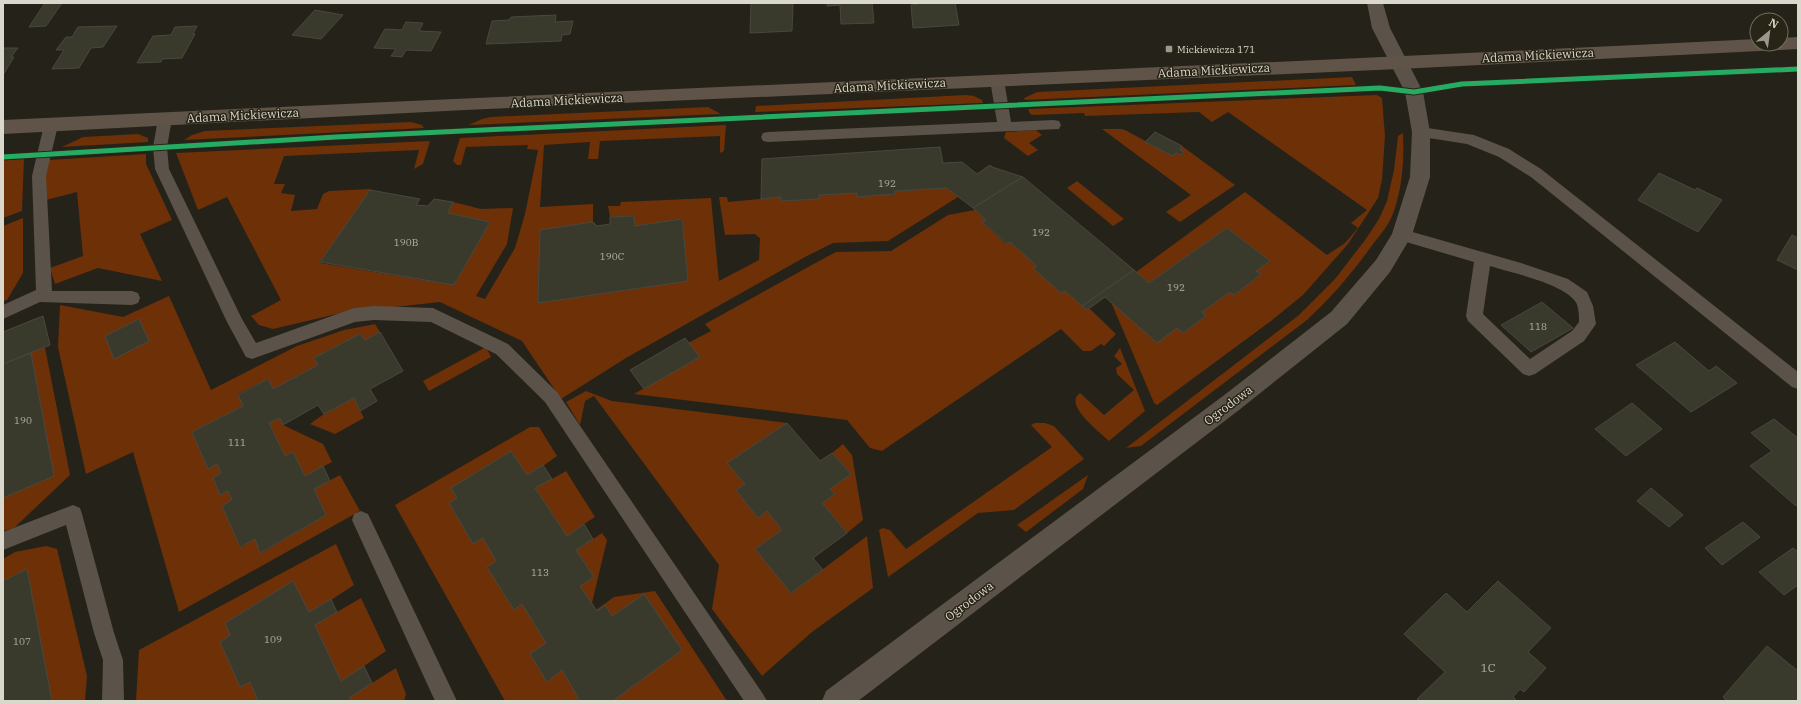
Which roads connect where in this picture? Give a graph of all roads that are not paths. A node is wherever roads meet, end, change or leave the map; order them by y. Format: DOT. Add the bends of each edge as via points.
graph roads {
  1 [pos="1375,3"];
  2 [pos="1749,45"];
  3 [pos="1398,63"];
  4 [pos="997,80"];
  5 [pos="165,119"];
  6 [pos="51,125"];
  7 [pos="1054,125"];
  8 [pos="3,127"];
  9 [pos="1005,127"];
  10 [pos="1422,132"];
  11 [pos="768,137"];
  12 [pos="1402,235"];
  13 [pos="1483,258"];
  14 [pos="44,293"];
  15 [pos="132,298"];
  16 [pos="3,312"];
  17 [pos="1798,382"];
  18 [pos="361,520"];
  19 [pos="3,541"];
  20 [pos="113,701"];
  21 [pos="446,701"];
  22 [pos="756,701"];
  23 [pos="836,701"];
  1 -- 3 [label="street, Ogrodowa" via="1381,28"];
  2 -- 3 [label="main road, Adama Mickiewicza"];
  3 -- 4 [label="main road, Adama Mickiewicza"];
  3 -- 10 [label="street, Ogrodowa" via="1414,92"];
  4 -- 5 [label="main road, Adama Mickiewicza"];
  4 -- 9 [label="lane"];
  5 -- 6 [label="main road, Adama Mickiewicza"];
  5 -- 22 [label="lane" via="160,147 162,169 235,322 252,352 354,315 374,312 433,315 502,349 551,397"];
  6 -- 8 [label="main road, Adama Mickiewicza"];
  6 -- 14 [label="lane" via="39,176"];
  7 -- 9 [label="lane"];
  9 -- 11 [label="lane"];
  10 -- 12 [label="street, Ogrodowa" via="1420,177"];
  10 -- 17 [label="lane" via="1469,139 1504,154 1536,173"];
  12 -- 13 [label="lane"];
  12 -- 23 [label="street, Ogrodowa" via="1383,266 1339,318 1231,403"];
  13 -- 13 [label="lane" via="1546,277 1565,286 1581,297 1587,312 1588,324 1578,336 1529,369 1474,316"];
  14 -- 15 [label="lane" via="44,297"];
  14 -- 16 [label="lane"];
  18 -- 21 [label="lane"];
  19 -- 20 [label="lane" via="73,514 113,660"];
}
